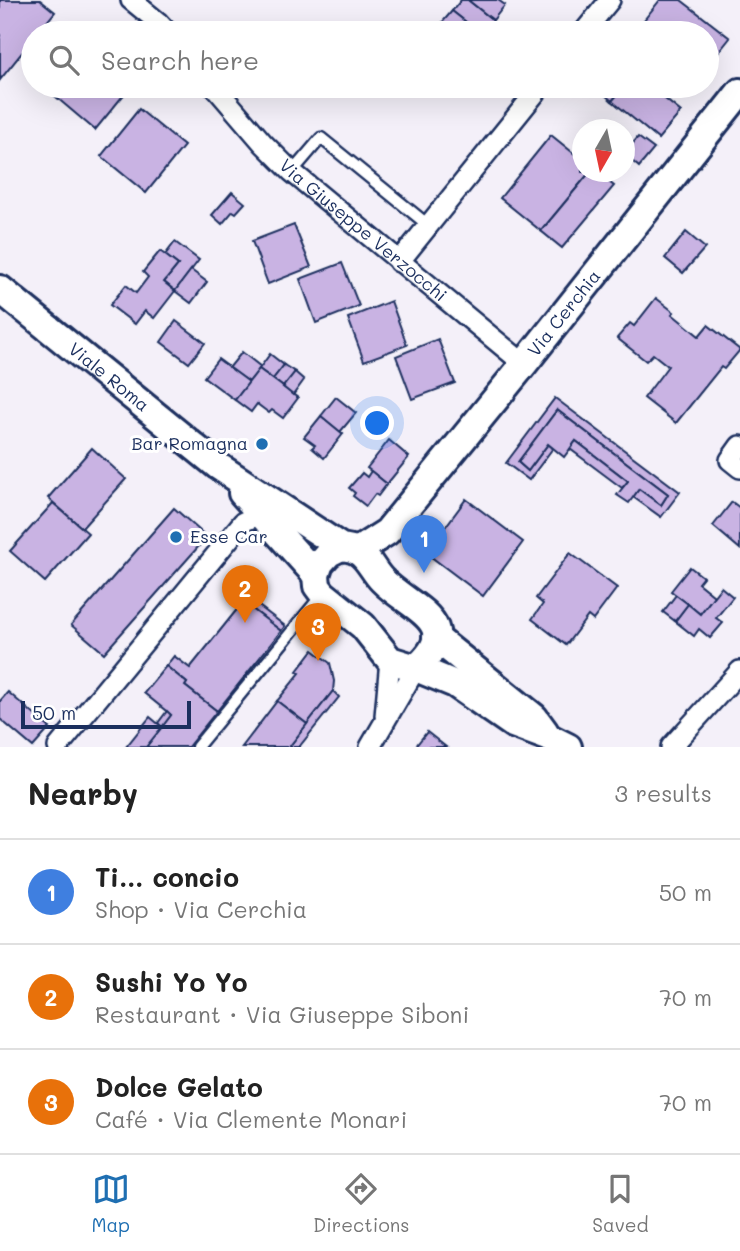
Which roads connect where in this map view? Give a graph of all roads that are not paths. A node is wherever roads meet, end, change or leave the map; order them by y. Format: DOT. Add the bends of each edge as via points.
graph roads {
  1 [pos="131,0"];
  2 [pos="610,0"];
  3 [pos="157,21"];
  4 [pos="593,21"];
  5 [pos="740,92"];
  6 [pos="224,98"];
  7 [pos="531,98"];
  8 [pos="292,172"];
  9 [pos="428,225"];
  10 [pos="399,262"];
  11 [pos="0,289"];
  12 [pos="524,364"];
  13 [pos="740,446"];
  14 [pos="218,466"];
  15 [pos="740,468"];
  16 [pos="261,514"];
  17 [pos="387,532"];
  18 [pos="349,549"];
  19 [pos="382,580"];
  20 [pos="319,585"];
  21 [pos="436,638"];
  22 [pos="390,660"];
  23 [pos="416,668"];
  24 [pos="740,671"];
  25 [pos="385,724"];
  26 [pos="558,742"];
  27 [pos="58,747"];
  28 [pos="197,747"];
  29 [pos="370,747"];
  30 [pos="671,747"];
  1 -- 3 [label="street"];
  2 -- 4 [label="street"];
  5 -- 12 [label="main road, Via Cerchia"];
  6 -- 8 [label="street, Via Giuseppe Verzocchi"];
  7 -- 9 [label="street"];
  8 -- 9 [label="lane" via="321,138"];
  8 -- 10 [label="street, Via Giuseppe Verzocchi"];
  9 -- 10 [label="street"];
  10 -- 12 [label="street, Via Giuseppe Verzocchi"];
  11 -- 14 [label="main road, Viale Roma"];
  12 -- 17 [label="main road, Via Cerchia"];
  13 -- 15 [label="street" via="730,460"];
  14 -- 16 [label="main road, Viale Roma"];
  14 -- 18 [label="main road, Viale Roma"];
  16 -- 20 [label="main road, Viale Roma"];
  16 -- 27 [label="street" via="243,522"];
  17 -- 18 [label="main road, Via Cerchia"];
  17 -- 19 [label="main road"];
  18 -- 19 [label="main road, Viale Roma"];
  18 -- 20 [label="main road, Via Cerchia" via="328,553 320,563"];
  19 -- 21 [label="main road, Viale Roma" via="434,624"];
  20 -- 22 [label="main road, Viale Roma" via="363,626"];
  20 -- 28 [label="lane"];
  21 -- 23 [label="main road" via="433,651"];
  21 -- 26 [label="main road"];
  22 -- 23 [label="main road"];
  22 -- 25 [label="street"];
  23 -- 25 [label="street"];
  23 -- 26 [label="main road" via="455,684 513,724"];
  24 -- 30 [label="street"];
  25 -- 29 [label="street"];
}
